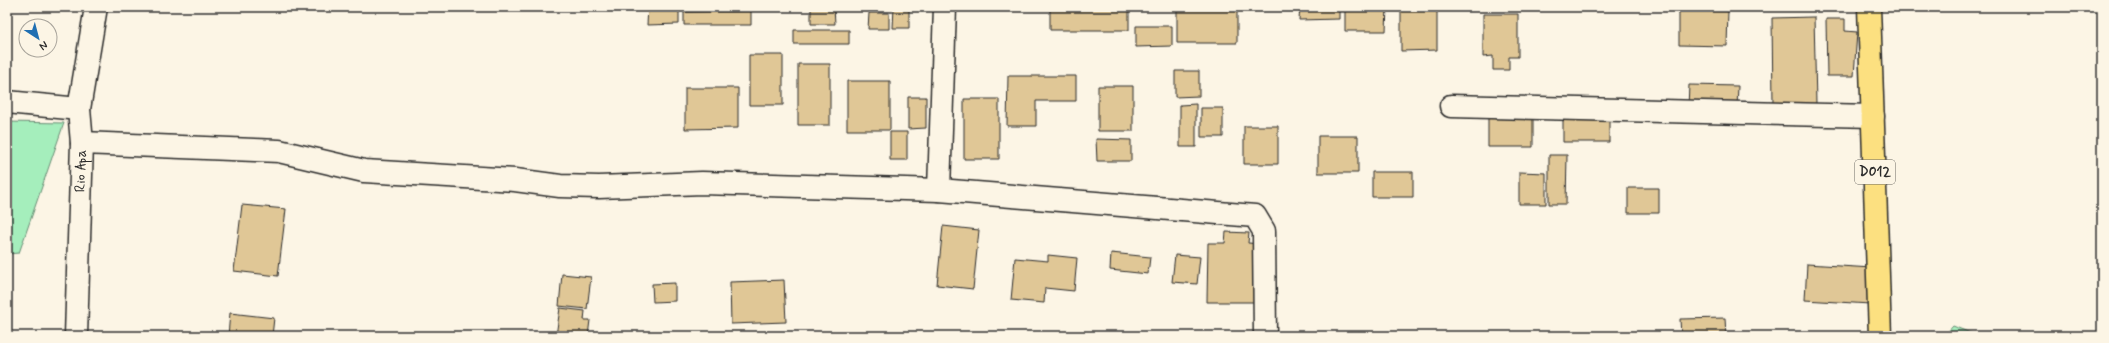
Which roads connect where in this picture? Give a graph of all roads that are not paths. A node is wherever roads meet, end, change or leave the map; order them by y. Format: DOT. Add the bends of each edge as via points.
graph roads {
  1 [pos="96,7"];
  2 [pos="945,7"];
  3 [pos="1869,7"];
  4 [pos="7,102"];
  5 [pos="1451,106"];
  6 [pos="79,109"];
  7 [pos="1873,116"];
  8 [pos="82,143"];
  9 [pos="939,190"];
  10 [pos="76,336"];
  11 [pos="1265,336"];
  12 [pos="1880,336"];
  1 -- 6 [label="street, Rio Apa"];
  2 -- 9 [label="street"];
  3 -- 7 [label="main road, D012"];
  4 -- 6 [label="street"];
  5 -- 7 [label="street"];
  6 -- 8 [label="street, Rio Apa"];
  7 -- 12 [label="main road, D012"];
  8 -- 9 [label="street" via="280,151 364,171 516,180 560,186 702,183"];
  8 -- 10 [label="street, Rio Apa"];
  9 -- 11 [label="street" via="1255,216 1264,231"];
}
